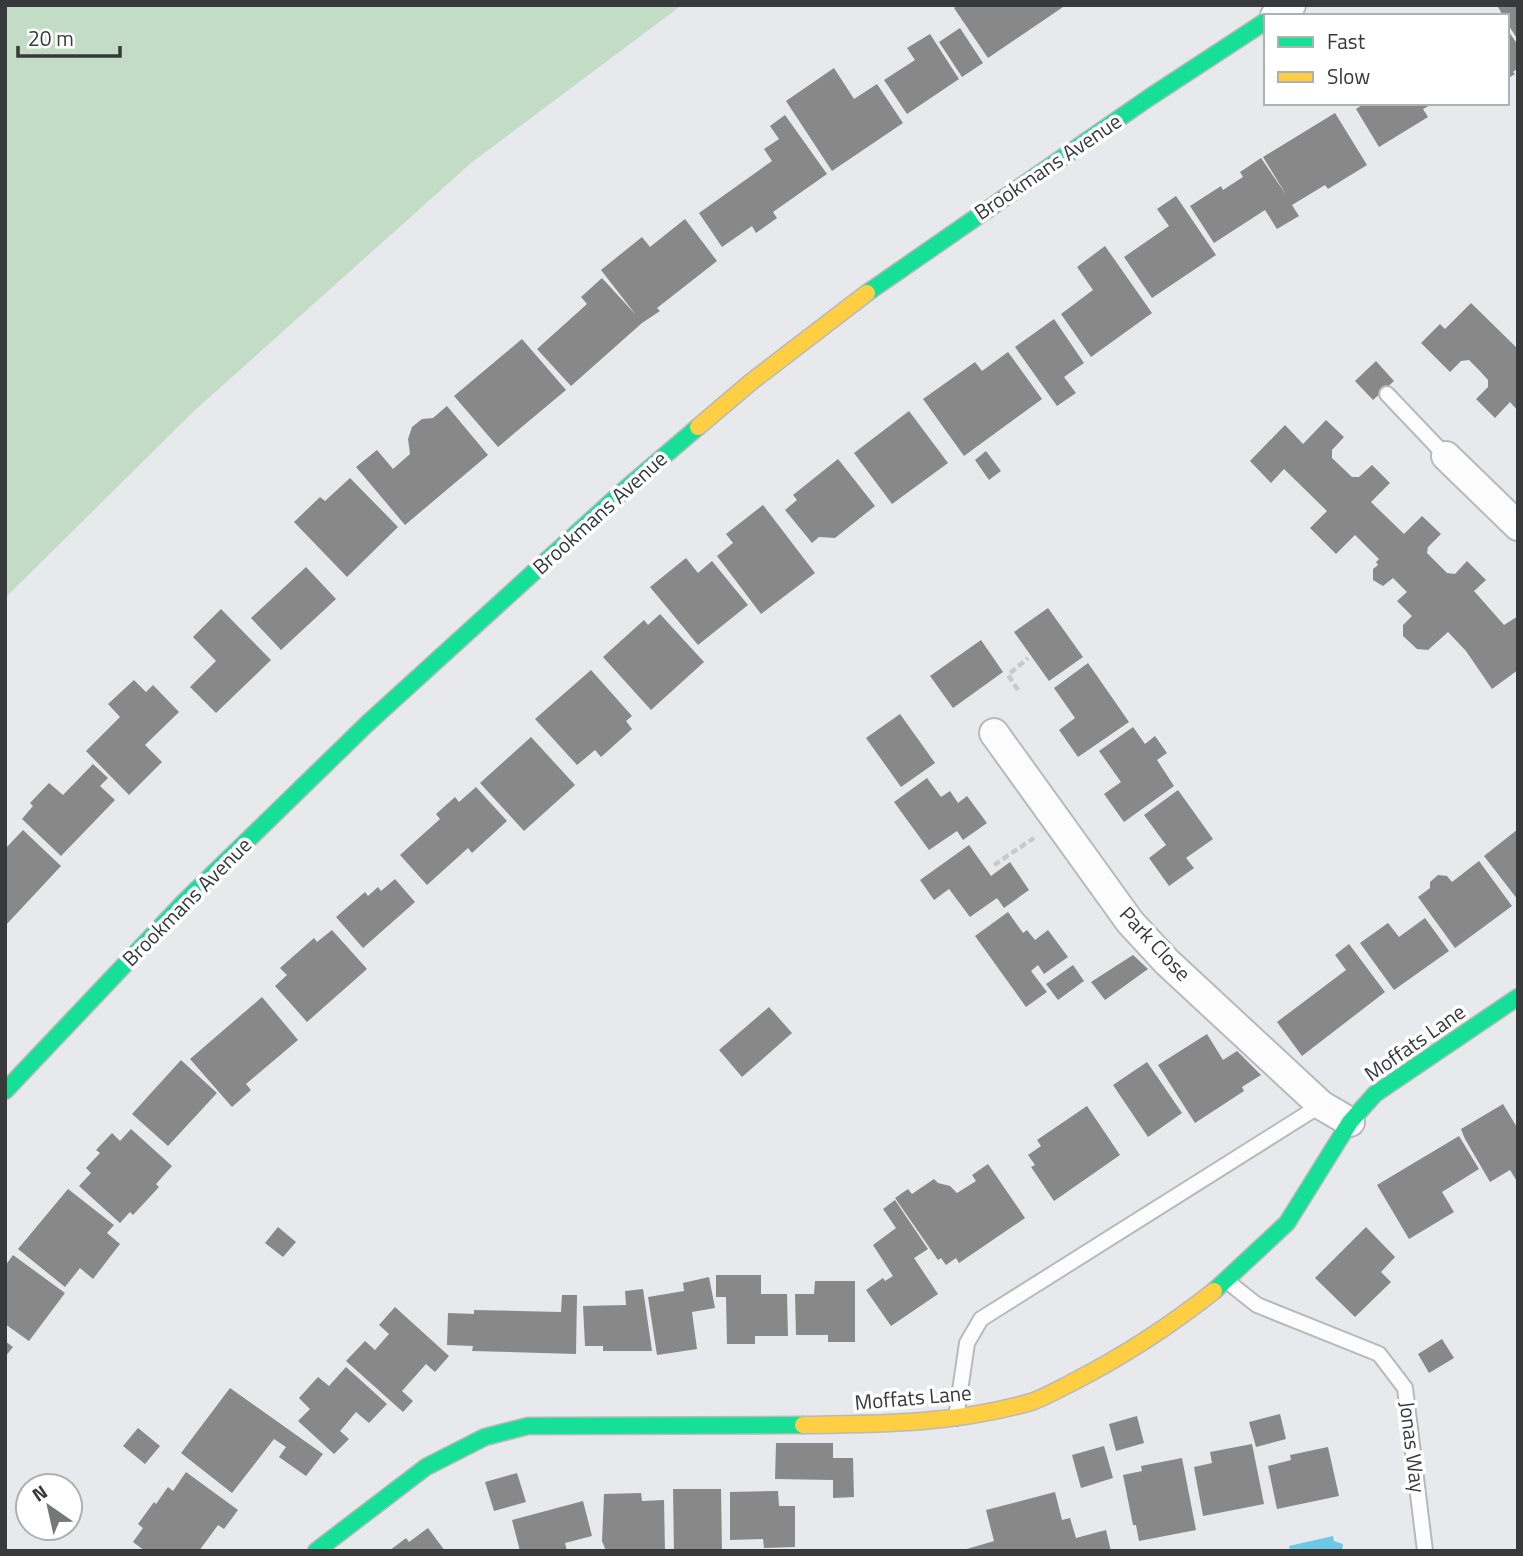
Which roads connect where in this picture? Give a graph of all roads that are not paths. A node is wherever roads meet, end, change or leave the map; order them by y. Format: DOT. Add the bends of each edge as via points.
graph roads {
  1 [pos="1264,23"];
  2 [pos="1387,394"];
  3 [pos="1446,456"];
  4 [pos="1518,526"];
  5 [pos="994,733"];
  6 [pos="1515,1007"];
  7 [pos="5,1091"];
  8 [pos="1321,1105"];
  9 [pos="1350,1122"];
  10 [pos="1227,1281"];
  11 [pos="956,1419"];
  12 [pos="316,1551"];
  13 [pos="1425,1551"];
  1 -- 7 [label="street, Brookmans Avenue" via="893,272 662,457 368,723 185,901"];
  2 -- 3 [label="lane"];
  3 -- 4 [label="street"];
  5 -- 8 [label="street, Park Close" via="1130,922"];
  6 -- 9 [label="street, Moffats Lane" via="1375,1094"];
  8 -- 9 [label="street, Park Close"];
  8 -- 11 [label="lane" via="981,1319 967,1343"];
  9 -- 10 [label="street, Moffats Lane" via="1287,1223"];
  10 -- 11 [label="street, Moffats Lane" via="1174,1324 1118,1359 1034,1401"];
  10 -- 13 [label="lane, Jonas Way" via="1258,1305 1379,1354 1405,1388"];
  11 -- 12 [label="street, Moffats Lane" via="906,1424 527,1426 485,1437 426,1467"];
}
